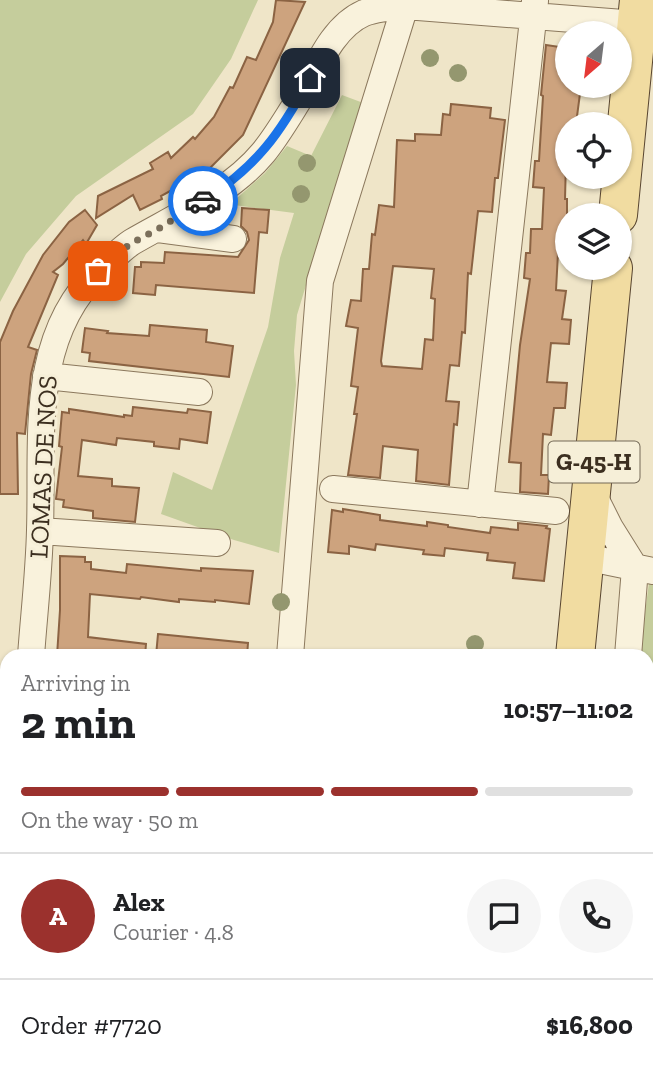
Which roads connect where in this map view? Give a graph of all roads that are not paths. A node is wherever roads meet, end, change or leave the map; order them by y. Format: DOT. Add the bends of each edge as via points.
graph roads {
  1 [pos="405,6"];
  2 [pos="358,7"];
  3 [pos="535,9"];
  4 [pos="638,12"];
  5 [pos="619,203"];
  6 [pos="158,229"];
  7 [pos="233,239"];
  8 [pos="611,280"];
  9 [pos="46,376"];
  10 [pos="199,392"];
  11 [pos="333,489"];
  12 [pos="591,490"];
  13 [pos="480,504"];
  14 [pos="556,511"];
  15 [pos="40,531"];
  16 [pos="217,543"];
  17 [pos="585,558"];
  18 [pos="644,570"];
  19 [pos="32,649"];
  20 [pos="291,649"];
  21 [pos="576,649"];
  22 [pos="629,649"];
  1 -- 2 [label="street, LOMAS DE NOS"];
  1 -- 3 [label="street, LOMAS DE NOS"];
  1 -- 20 [label="street" via="320,281"];
  2 -- 6 [label="street, LOMAS DE NOS" via="262,155 236,178"];
  3 -- 4 [label="street, LOMAS DE NOS"];
  3 -- 13 [label="street"];
  4 -- 5 [label="main road"];
  6 -- 7 [label="street"];
  6 -- 9 [label="street, LOMAS DE NOS" via="130,244 80,292 63,318"];
  8 -- 12 [label="main road, G-45-H"];
  9 -- 10 [label="street"];
  9 -- 15 [label="street, LOMAS DE NOS" via="40,422"];
  11 -- 13 [label="street"];
  12 -- 17 [label="main road, G-45-H"];
  12 -- 18 [label="street" via="610,528"];
  13 -- 14 [label="street"];
  15 -- 16 [label="street"];
  15 -- 19 [label="street, LOMAS DE NOS"];
  17 -- 18 [label="street"];
  17 -- 21 [label="main road, G-45-H"];
  18 -- 22 [label="street"];
}
